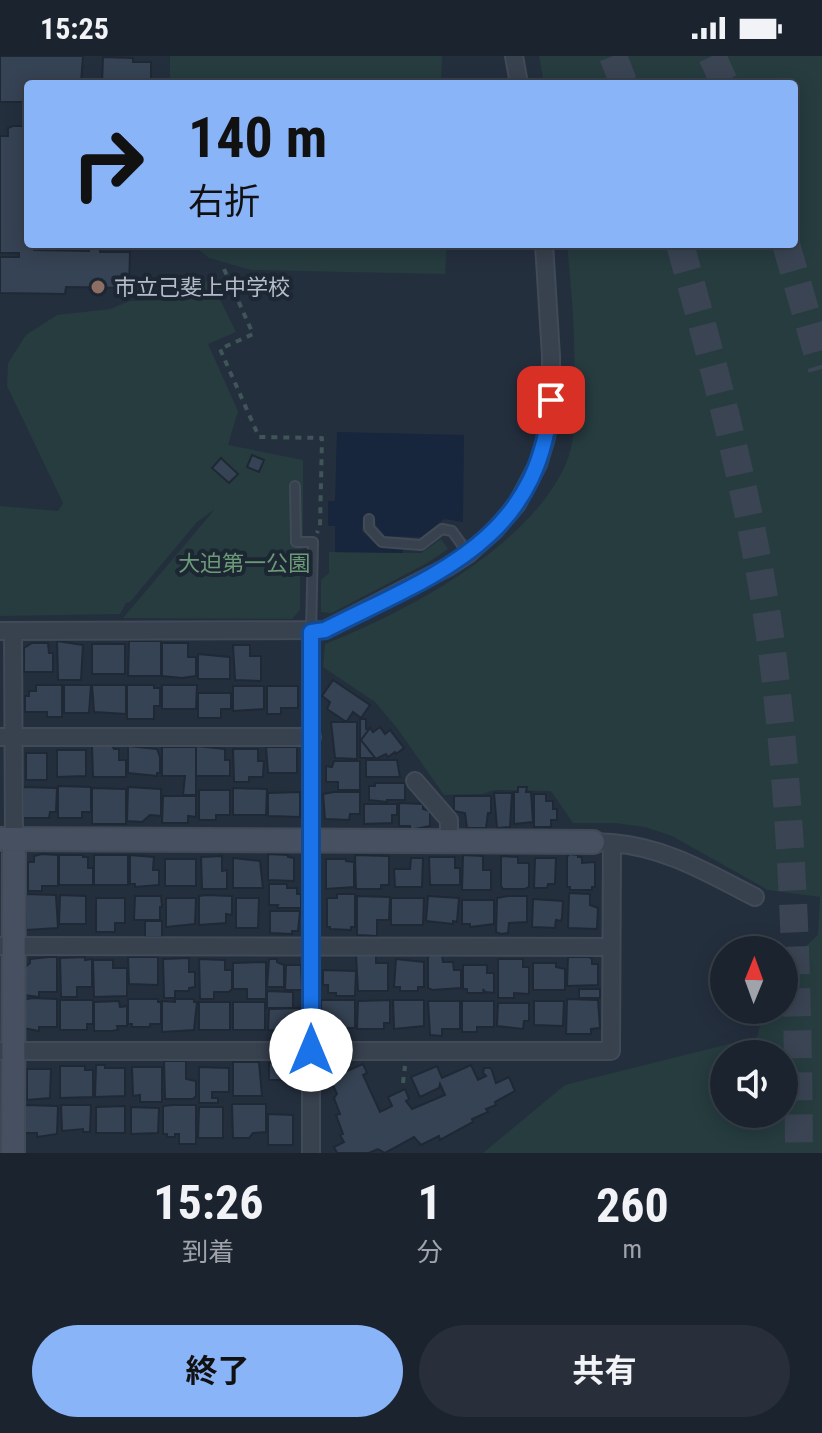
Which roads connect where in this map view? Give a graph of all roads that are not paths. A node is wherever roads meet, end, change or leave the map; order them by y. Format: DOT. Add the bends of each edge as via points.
graph roads {
  1 [pos="514,56"];
  2 [pos="518,80"];
  3 [pos="544,248"];
  4 [pos="295,486"];
  5 [pos="369,519"];
  6 [pos="468,554"];
  7 [pos="6,631"];
  8 [pos="311,632"];
  9 [pos="7,737"];
  10 [pos="312,737"];
  11 [pos="415,781"];
  12 [pos="7,839"];
  13 [pos="310,841"];
  14 [pos="449,842"];
  15 [pos="603,843"];
  16 [pos="755,897"];
  17 [pos="311,945"];
  18 [pos="7,946"];
  19 [pos="611,947"];
  20 [pos="311,1050"];
  21 [pos="6,1051"];
  22 [pos="13,1153"];
  23 [pos="311,1153"];
  1 -- 2 [label="street"];
  3 -- 6 [label="street" via="551,356 546,438 517,504"];
  4 -- 8 [label="lane" via="296,542 313,542"];
  5 -- 6 [label="lane" via="369,528 382,542 421,545 442,529 452,531"];
  6 -- 8 [label="street" via="325,630"];
  7 -- 8 [label="street"];
  7 -- 9 [label="street"];
  8 -- 10 [label="street"];
  9 -- 10 [label="street"];
  9 -- 12 [label="street"];
  10 -- 13 [label="street"];
  11 -- 14 [label="street" via="449,820"];
  12 -- 13 [label="street"];
  12 -- 18 [label="street"];
  13 -- 14 [label="street"];
  13 -- 17 [label="street"];
  14 -- 15 [label="street"];
  15 -- 16 [label="street" via="663,853"];
  15 -- 19 [label="street"];
  17 -- 18 [label="street"];
  17 -- 19 [label="street"];
  17 -- 20 [label="street"];
  18 -- 21 [label="street"];
  19 -- 20 [label="street" via="611,1051"];
  20 -- 21 [label="street"];
  20 -- 23 [label="street"];
  21 -- 22 [label="street"];
}
